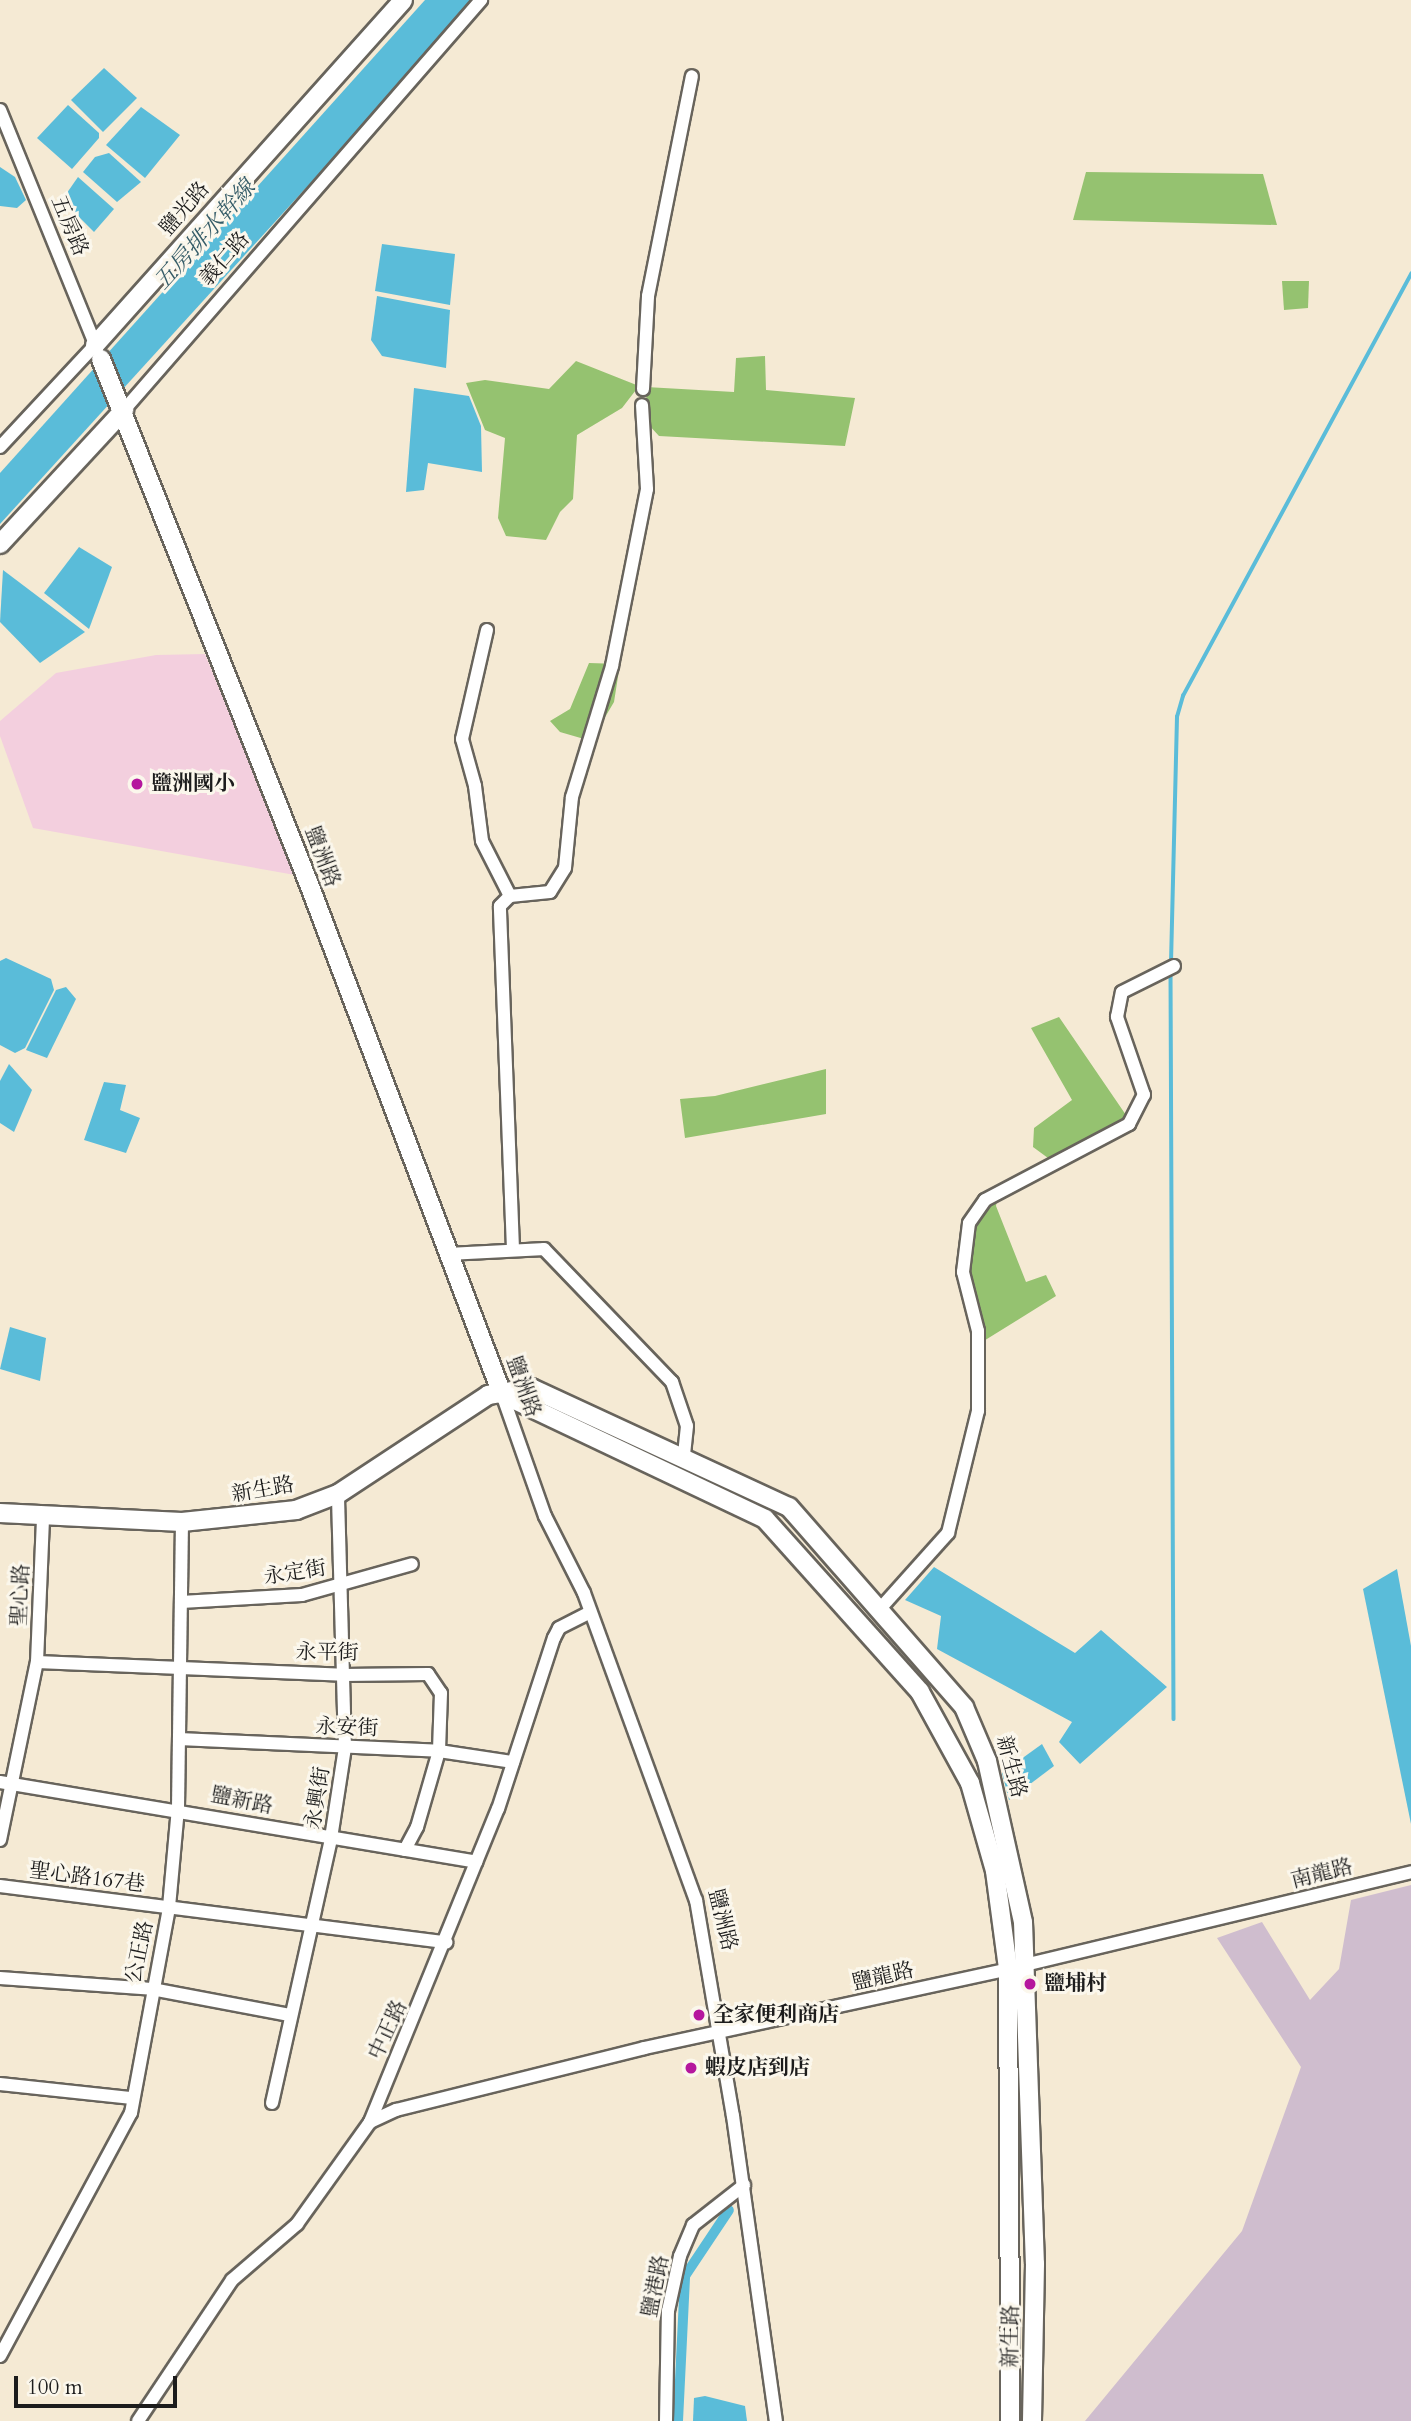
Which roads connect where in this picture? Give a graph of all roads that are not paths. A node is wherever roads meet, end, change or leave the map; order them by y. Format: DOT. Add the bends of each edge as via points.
graph roads {
  1 [pos="403,0"];
  2 [pos="481,0"];
  3 [pos="692,76"];
  4 [pos="0,110"];
  5 [pos="98,352"];
  6 [pos="643,389"];
  7 [pos="121,404"];
  8 [pos="642,405"];
  9 [pos="0,447"];
  10 [pos="0,544"];
  11 [pos="487,630"];
  12 [pos="510,896"];
  13 [pos="1174,966"];
  14 [pos="513,1250"];
  15 [pos="449,1254"];
  16 [pos="502,1394"];
  17 [pos="684,1455"];
  18 [pos="338,1494"];
  19 [pos="0,1513"];
  20 [pos="43,1516"];
  21 [pos="182,1522"];
  22 [pos="412,1564"];
  23 [pos="342,1585"];
  24 [pos="181,1602"];
  25 [pos="878,1611"];
  26 [pos="589,1613"];
  27 [pos="37,1662"];
  28 [pos="180,1667"];
  29 [pos="343,1675"];
  30 [pos="179,1739"];
  31 [pos="345,1748"];
  32 [pos="439,1751"];
  33 [pos="513,1762"];
  34 [pos="0,1782"];
  35 [pos="15,1784"];
  36 [pos="178,1808"];
  37 [pos="331,1839"];
  38 [pos="0,1840"];
  39 [pos="405,1850"];
  40 [pos="476,1862"];
  41 [pos="1411,1872"];
  42 [pos="0,1886"];
  43 [pos="169,1907"];
  44 [pos="1243,1913"];
  45 [pos="311,1926"];
  46 [pos="446,1942"];
  47 [pos="1026,1961"];
  48 [pos="1007,1969"];
  49 [pos="0,1978"];
  50 [pos="152,1989"];
  51 [pos="290,2015"];
  52 [pos="720,2034"];
  53 [pos="0,2084"];
  54 [pos="132,2098"];
  55 [pos="272,2103"];
  56 [pos="370,2122"];
  57 [pos="744,2185"];
  58 [pos="0,2356"];
  59 [pos="138,2421"];
  60 [pos="666,2421"];
  61 [pos="776,2421"];
  62 [pos="1010,2421"];
  63 [pos="1032,2421"];
  1 -- 5 [label="street, 鹽光路"];
  2 -- 7 [label="street, 義仁路"];
  3 -- 6 [label="street" via="648,296"];
  4 -- 5 [label="street, 五房路"];
  5 -- 7 [label="street, 鹽洲路"];
  5 -- 9 [label="street, 鹽光路"];
  7 -- 10 [label="street, 義仁路"];
  7 -- 15 [label="street, 鹽洲路"];
  8 -- 12 [label="street" via="648,489 612,666 572,797 565,868 550,892"];
  11 -- 12 [label="street" via="462,739 475,786 482,841"];
  12 -- 14 [label="street" via="500,906 500,931"];
  13 -- 25 [label="street" via="1122,992 1117,1017 1144,1095 1129,1124 985,1200 969,1223 963,1272 978,1331 978,1411 948,1533"];
  14 -- 15 [label="street"];
  14 -- 17 [label="street" via="544,1249 671,1382 687,1426"];
  15 -- 16 [label="street, 鹽洲路"];
  16 -- 17 [label="street, 新生路" via="531,1388"];
  16 -- 18 [label="street, 新生路" via="477,1402"];
  16 -- 26 [label="street, 鹽洲路" via="545,1516 584,1593"];
  16 -- 48 [label="street, 新生路" via="765,1519 920,1692 970,1783 995,1871"];
  17 -- 25 [label="street, 新生路" via="789,1507"];
  18 -- 21 [label="street, 新生路" via="296,1510"];
  18 -- 23 [label="street, 永興街"];
  19 -- 20 [label="street, 新生路"];
  20 -- 21 [label="street, 新生路"];
  20 -- 27 [label="street, 聖心路"];
  21 -- 24 [label="street, 公正路"];
  22 -- 23 [label="street, 永定街"];
  23 -- 24 [label="street, 永定街" via="282,1598"];
  23 -- 29 [label="street, 永興街"];
  24 -- 28 [label="street, 公正路"];
  25 -- 47 [label="street, 新生路" via="964,1706 978,1732 1020,1909"];
  26 -- 33 [label="street, 中正路" via="559,1629 554,1638"];
  26 -- 52 [label="street, 鹽洲路" via="696,1900"];
  27 -- 28 [label="street, 永平街"];
  27 -- 35 [label="street, 聖心路"];
  28 -- 29 [label="street, 永平街"];
  28 -- 30 [label="street, 公正路"];
  29 -- 31 [label="street, 永興街"];
  29 -- 32 [label="street, 永平街" via="428,1674 442,1693"];
  30 -- 31 [label="street, 永安街"];
  30 -- 36 [label="street, 公正路"];
  31 -- 32 [label="street, 永安街"];
  31 -- 37 [label="street, 永興街"];
  32 -- 33 [label="street, 永安街"];
  32 -- 39 [label="street, 永平街" via="417,1827"];
  33 -- 40 [label="street, 中正路"];
  34 -- 35 [label="street, 鹽新路"];
  35 -- 36 [label="street, 鹽新路"];
  35 -- 38 [label="street, 聖心路"];
  36 -- 37 [label="street, 鹽新路"];
  36 -- 43 [label="street, 公正路"];
  37 -- 39 [label="street, 鹽新路"];
  37 -- 45 [label="street, 永興街"];
  39 -- 40 [label="street, 鹽新路"];
  40 -- 46 [label="street, 中正路"];
  41 -- 44 [label="street, 南龍路"];
  42 -- 43 [label="street, 聖心路167巷"];
  43 -- 45 [label="street, 聖心路167巷"];
  43 -- 50 [label="street, 公正路"];
  44 -- 47 [label="street, 鹽龍路"];
  45 -- 46 [label="street, 聖心路167巷"];
  45 -- 51 [label="street, 永興街"];
  46 -- 56 [label="street, 中正路"];
  47 -- 48 [label="street, 鹽龍路"];
  47 -- 63 [label="street, 新生路" via="1035,2264"];
  48 -- 52 [label="street, 鹽龍路"];
  48 -- 62 [label="street, 新生路"];
  49 -- 50 [label="street"];
  50 -- 51 [label="street"];
  50 -- 54 [label="street, 公正路"];
  51 -- 55 [label="street, 永興街"];
  52 -- 56 [label="street, 鹽龍路" via="409,2107"];
  52 -- 57 [label="street, 鹽洲路"];
  53 -- 54 [label="street"];
  54 -- 58 [label="street, 公正路" via="131,2113"];
  56 -- 59 [label="street, 中正路" via="297,2224 232,2280"];
  57 -- 60 [label="street, 鹽港路" via="693,2225 680,2256 668,2311"];
  57 -- 61 [label="street, 鹽洲路"];
}
